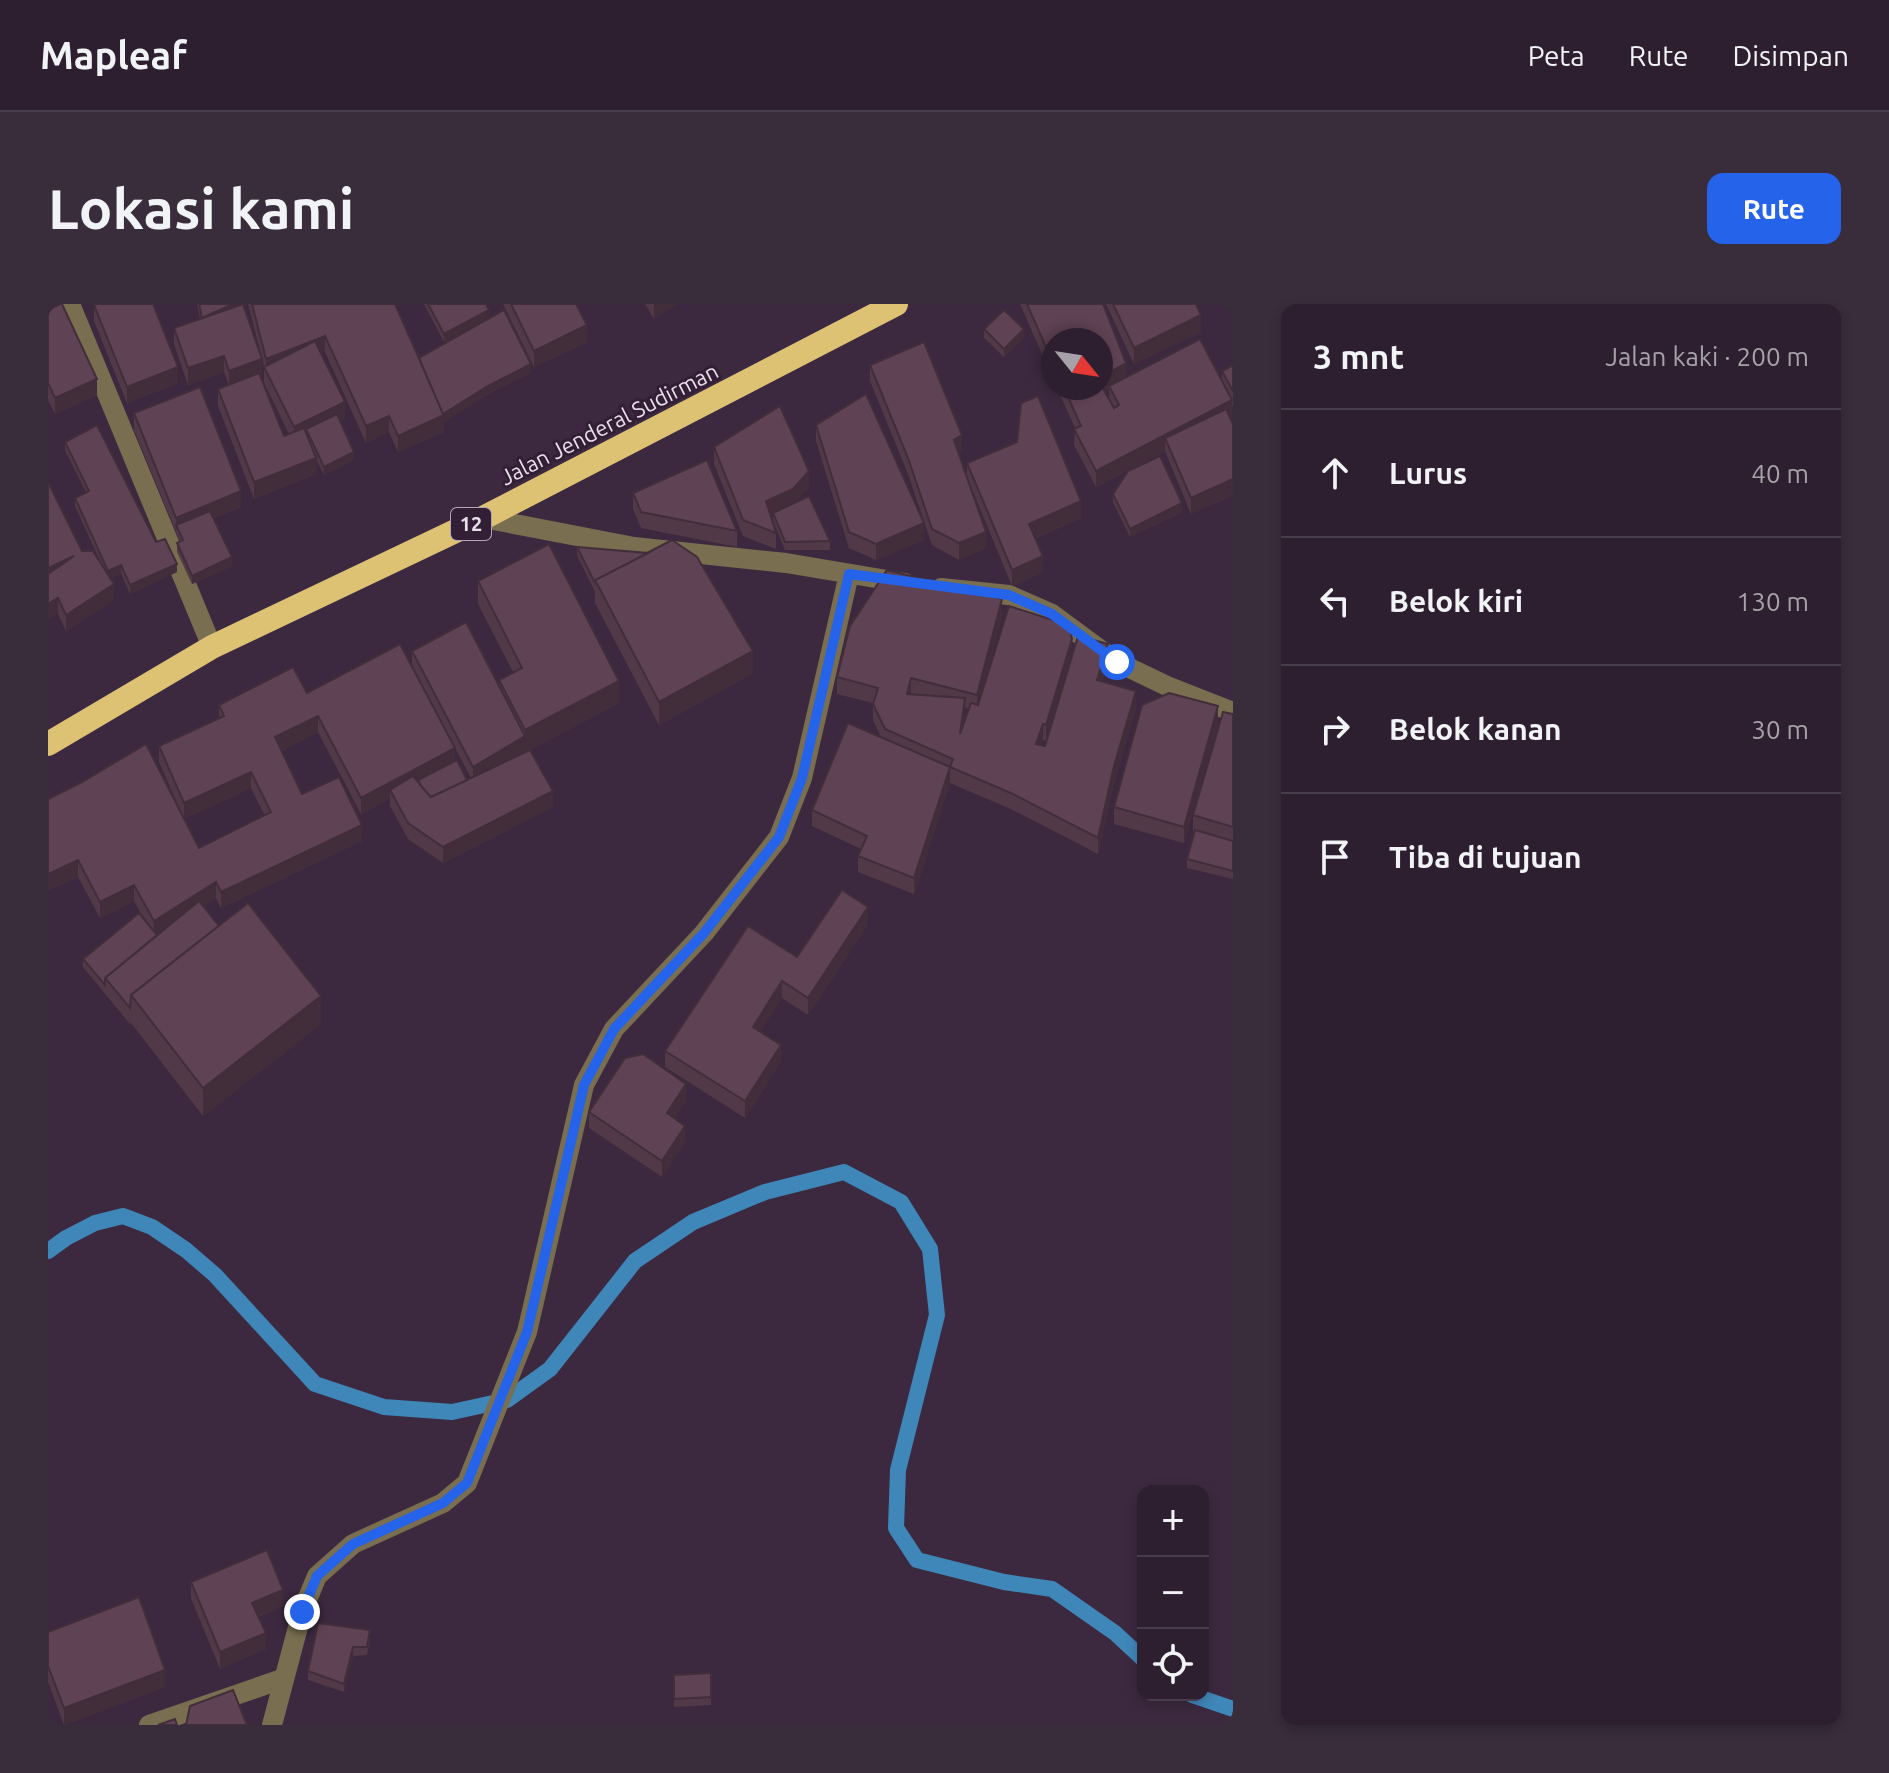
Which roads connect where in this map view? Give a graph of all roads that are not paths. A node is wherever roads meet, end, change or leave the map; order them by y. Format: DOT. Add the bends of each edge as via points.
graph roads {
  1 [pos="70,304"];
  2 [pos="896,304"];
  3 [pos="483,518"];
  4 [pos="849,574"];
  5 [pos="212,647"];
  6 [pos="1233,712"];
  7 [pos="48,744"];
  8 [pos="282,1679"];
  9 [pos="149,1725"];
  10 [pos="272,1725"];
  1 -- 5 [label="street"];
  2 -- 3 [label="highway, Jalan Jenderal Sudirman / 12"];
  3 -- 4 [label="street" via="634,547"];
  3 -- 5 [label="highway, Jalan Jenderal Sudirman / 12"];
  4 -- 6 [label="street" via="1009,595 1052,614 1117,662"];
  4 -- 8 [label="street" via="802,778 779,837 704,933 614,1029 584,1085 527,1332 467,1483 443,1503 353,1544 317,1576"];
  5 -- 7 [label="highway, Jalan Jenderal Sudirman / 12"];
  8 -- 9 [label="street"];
  8 -- 10 [label="street"];
}
